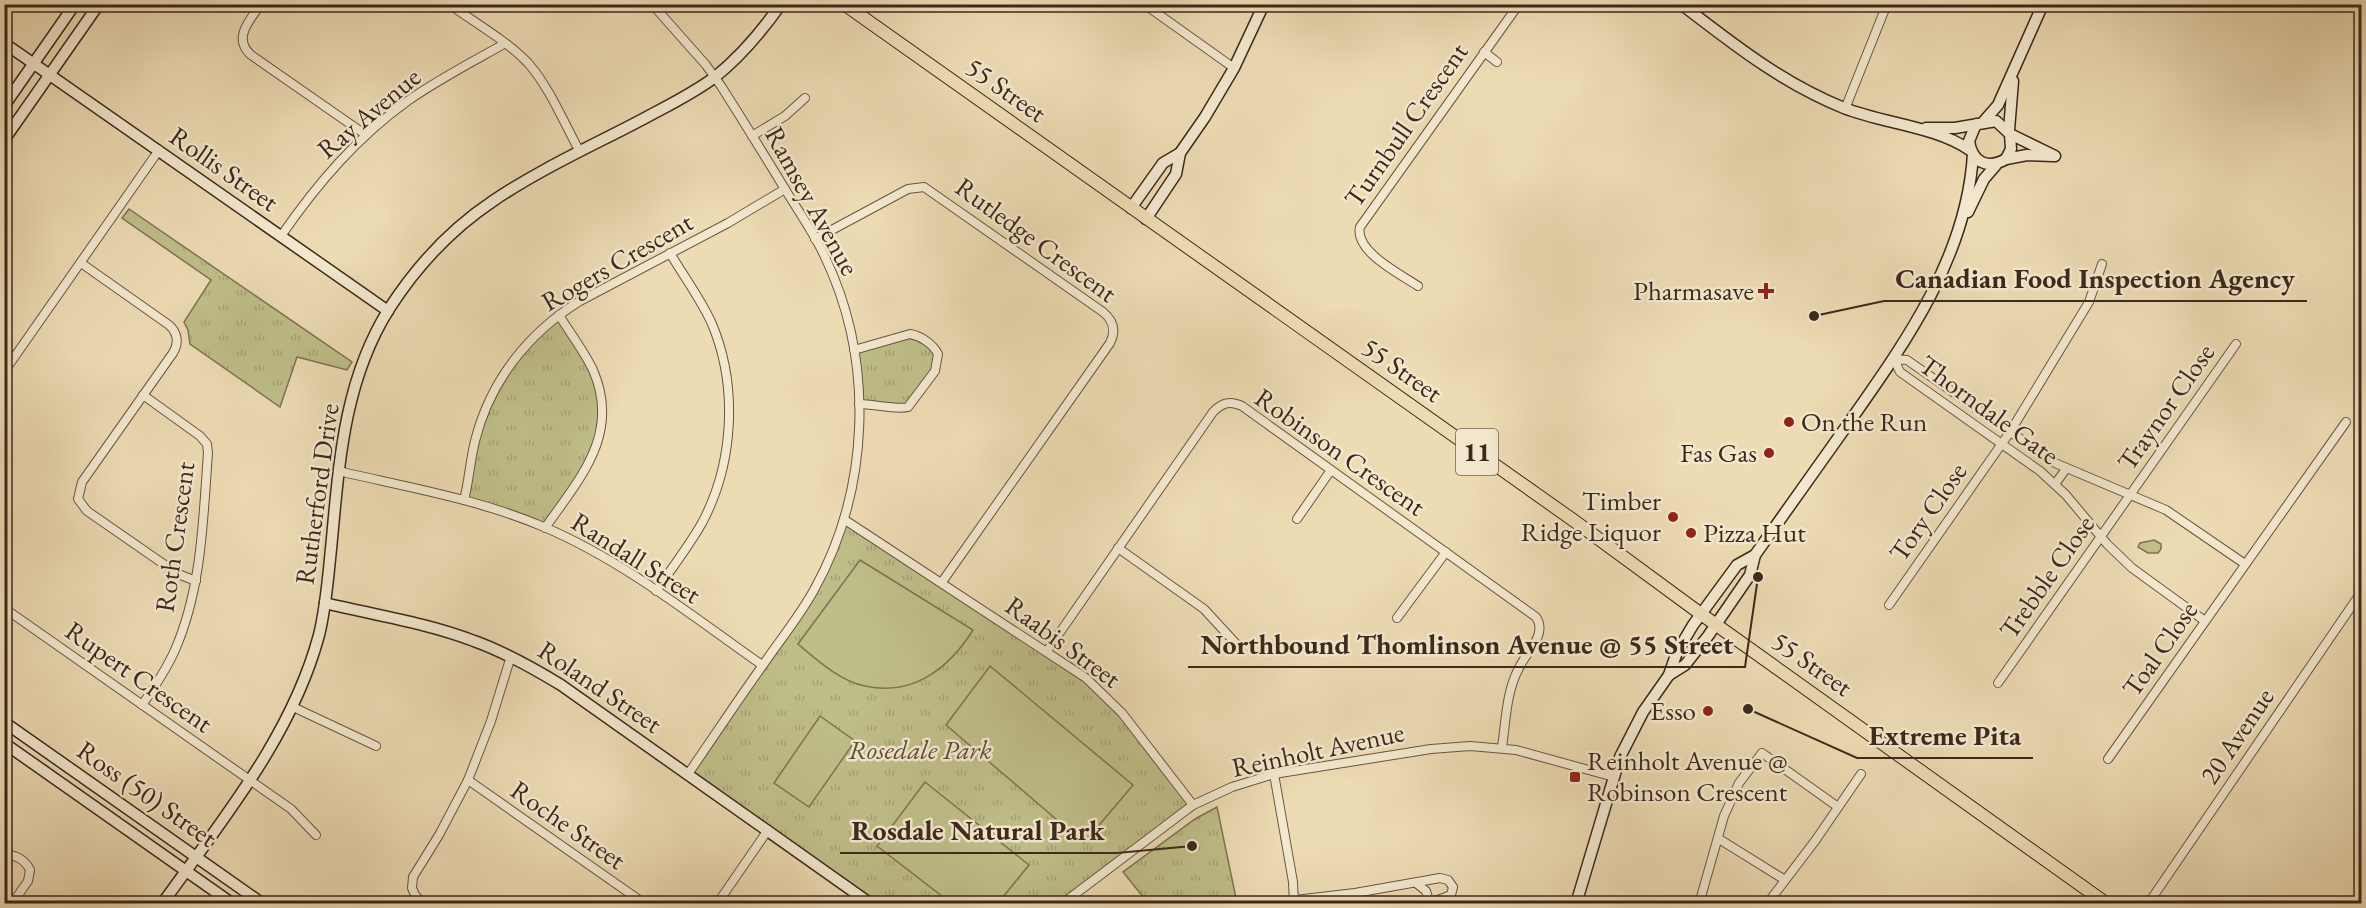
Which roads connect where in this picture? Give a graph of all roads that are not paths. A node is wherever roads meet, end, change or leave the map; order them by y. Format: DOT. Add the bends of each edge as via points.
graph roads {
  1 [pos="75,4"];
  2 [pos="99,4"];
  3 [pos="261,4"];
  4 [pos="449,4"];
  5 [pos="652,4"];
  6 [pos="781,4"];
  7 [pos="844,4"];
  8 [pos="1144,4"];
  9 [pos="1264,4"];
  10 [pos="1519,4"];
  11 [pos="1681,4"];
  12 [pos="1887,4"];
  13 [pos="2043,4"];
  14 [pos="4,43"];
  15 [pos="504,44"];
  16 [pos="1484,52"];
  17 [pos="1497,62"];
  18 [pos="34,64"];
  19 [pos="1234,68"];
  20 [pos="2014,72"];
  21 [pos="51,75"];
  22 [pos="715,77"];
  23 [pos="805,99"];
  24 [pos="4,106"];
  25 [pos="1845,109"];
  26 [pos="1980,123"];
  27 [pos="1914,128"];
  28 [pos="2009,132"];
  29 [pos="366,135"];
  30 [pos="752,136"];
  31 [pos="4,140"];
  32 [pos="159,150"];
  33 [pos="580,152"];
  34 [pos="1972,152"];
  35 [pos="1180,153"];
  36 [pos="2001,162"];
  37 [pos="785,189"];
  38 [pos="1131,208"];
  39 [pos="1146,219"];
  40 [pos="1963,222"];
  41 [pos="281,236"];
  42 [pos="815,239"];
  43 [pos="670,253"];
  44 [pos="81,263"];
  45 [pos="2102,264"];
  46 [pos="1418,286"];
  47 [pos="388,311"];
  48 [pos="559,315"];
  49 [pos="2236,344"];
  50 [pos="854,350"];
  51 [pos="1894,359"];
  52 [pos="4,372"];
  53 [pos="1955,393"];
  54 [pos="143,395"];
  55 [pos="859,404"];
  56 [pos="1947,405"];
  57 [pos="2346,422"];
  58 [pos="2010,432"];
  59 [pos="2001,444"];
  60 [pos="2066,469"];
  61 [pos="1331,470"];
  62 [pos="338,471"];
  63 [pos="2055,484"];
  64 [pos="2130,495"];
  65 [pos="464,500"];
  66 [pos="1297,519"];
  67 [pos="845,520"];
  68 [pos="546,528"];
  69 [pos="2101,536"];
  70 [pos="1118,548"];
  71 [pos="1446,552"];
  72 [pos="1755,555"];
  73 [pos="2245,564"];
  74 [pos="196,581"];
  75 [pos="942,582"];
  76 [pos="656,591"];
  77 [pos="2361,591"];
  78 [pos="325,603"];
  79 [pos="1889,604"];
  80 [pos="4,608"];
  81 [pos="1701,615"];
  82 [pos="1398,618"];
  83 [pos="2205,621"];
  84 [pos="1716,625"];
  85 [pos="1239,647"];
  86 [pos="1047,651"];
  87 [pos="511,656"];
  88 [pos="762,665"];
  89 [pos="1669,675"];
  90 [pos="1998,683"];
  91 [pos="142,705"];
  92 [pos="293,707"];
  93 [pos="4,722"];
  94 [pos="4,743"];
  95 [pos="376,746"];
  96 [pos="1502,747"];
  97 [pos="2108,759"];
  98 [pos="688,774"];
  99 [pos="1274,774"];
  100 [pos="1861,774"];
  101 [pos="1614,777"];
  102 [pos="249,780"];
  103 [pos="468,780"];
  104 [pos="1193,805"];
  105 [pos="1838,807"];
  106 [pos="768,830"];
  107 [pos="316,835"];
  108 [pos="1719,839"];
  109 [pos="4,856"];
  110 [pos="196,857"];
  111 [pos="186,870"];
  112 [pos="1785,880"];
  113 [pos="1416,883"];
  114 [pos="1294,902"];
  115 [pos="8,903"];
  116 [pos="162,903"];
  117 [pos="233,903"];
  118 [pos="263,903"];
  119 [pos="424,903"];
  120 [pos="645,903"];
  121 [pos="717,903"];
  122 [pos="870,903"];
  123 [pos="1063,903"];
  124 [pos="1430,903"];
  125 [pos="1576,903"];
  126 [pos="1699,903"];
  127 [pos="1767,903"];
  128 [pos="1914,903"];
  129 [pos="1932,903"];
  130 [pos="2107,903"];
  131 [pos="2148,903"];
  1 -- 18 [label="street"];
  2 -- 21 [label="street"];
  3 -- 29 [label="street" via="244,29 244,47"];
  4 -- 15 [label="street"];
  5 -- 22 [label="street, Ramsey Avenue"];
  6 -- 22 [label="street, Rutherford Drive" via="745,49"];
  7 -- 38 [label="main road, 55 Street / 11"];
  8 -- 19 [label="street"];
  9 -- 19 [label="street"];
  10 -- 16 [label="street, Turnbull Crescent"];
  11 -- 25 [label="street" via="1783,79"];
  12 -- 25 [label="street"];
  13 -- 20 [label="street"];
  14 -- 18 [label="street, Rollis Street"];
  15 -- 29 [label="street, Ray Avenue" via="423,90"];
  15 -- 33 [label="street" via="536,73"];
  16 -- 17 [label="street"];
  16 -- 46 [label="street, Turnbull Crescent" via="1360,227 1359,237 1368,251"];
  18 -- 21 [label="street, Rollis Street"];
  18 -- 24 [label="street"];
  19 -- 35 [label="street"];
  20 -- 26 [label="street" via="1998,105"];
  20 -- 28 [label="street"];
  21 -- 31 [label="street"];
  21 -- 32 [label="street, Rollis Street"];
  22 -- 30 [label="street, Ramsey Avenue"];
  22 -- 33 [label="street, Rutherford Drive" via="687,96"];
  23 -- 30 [label="street"];
  25 -- 27 [label="street"];
  26 -- 27 [label="street" via="1955,128"];
  26 -- 28 [label="street" via="1996,121"];
  26 -- 34 [label="street" via="1969,141"];
  27 -- 34 [label="street" via="1954,140"];
  28 -- 36 [label="street" via="2011,149"];
  28 -- 36 [label="street" via="2059,157 2027,155"];
  29 -- 41 [label="street, Ray Avenue" via="321,181"];
  30 -- 37 [label="street, Ramsey Avenue"];
  32 -- 41 [label="street, Rollis Street"];
  32 -- 44 [label="street"];
  33 -- 47 [label="street, Rutherford Drive" via="512,189 470,218 424,262"];
  34 -- 36 [label="street" via="1985,164"];
  34 -- 40 [label="street"];
  35 -- 38 [label="street" via="1163,163"];
  35 -- 39 [label="street" via="1176,174"];
  36 -- 40 [label="street" via="1984,179"];
  37 -- 42 [label="street, Ramsey Avenue"];
  37 -- 43 [label="street, Rogers Crescent"];
  38 -- 39 [label="main road, 55 Street / 11"];
  39 -- 81 [label="main road, 55 Street / 11"];
  40 -- 51 [label="street" via="1943,270"];
  41 -- 47 [label="street, Rollis Street"];
  42 -- 50 [label="street, Ramsey Avenue" via="839,291"];
  42 -- 75 [label="street, Rutledge Crescent" via="908,189 924,187 1103,312 1113,326 1110,343"];
  43 -- 48 [label="street, Rogers Crescent"];
  43 -- 76 [label="street" via="704,308 718,342 727,381 729,420 726,454 711,502 697,531"];
  44 -- 52 [label="street"];
  44 -- 54 [label="street" via="169,324 176,334 175,349"];
  45 -- 58 [label="street, Tory Close" via="2089,302"];
  47 -- 62 [label="street, Rutherford Drive" via="356,381"];
  48 -- 65 [label="street, Rogers Crescent" via="516,357 492,395 476,439"];
  48 -- 68 [label="street" via="594,374 602,401 602,424 589,464"];
  49 -- 64 [label="street, Traynor Close"];
  50 -- 55 [label="street, Ramsey Avenue"];
  50 -- 55 [label="street" via="910,334 932,346 938,354 935,370 908,407"];
  51 -- 53 [label="street, Thorndale Gate" via="1907,360"];
  51 -- 56 [label="street, Thorndale Gate" via="1899,372"];
  51 -- 72 [label="street"];
  53 -- 56 [label="street"];
  53 -- 58 [label="street, Thorndale Gate"];
  54 -- 74 [label="street, Roth Crescent" via="207,444"];
  54 -- 74 [label="street" via="82,482 78,499 87,511 178,574"];
  55 -- 67 [label="street, Ramsey Avenue" via="857,454"];
  56 -- 59 [label="street, Thorndale Gate"];
  57 -- 73 [label="street, Toal Close"];
  58 -- 59 [label="street, Tory Close"];
  58 -- 60 [label="street, Thorndale Gate"];
  59 -- 63 [label="street, Thorndale Gate"];
  59 -- 79 [label="street, Tory Close"];
  60 -- 63 [label="street"];
  60 -- 64 [label="street, Thorndale Gate"];
  61 -- 66 [label="street"];
  61 -- 70 [label="street, Robinson Crescent" via="1242,406 1223,404 1213,412"];
  61 -- 71 [label="street, Robinson Crescent"];
  62 -- 65 [label="street, Randall Street"];
  62 -- 78 [label="street, Rutherford Drive"];
  63 -- 69 [label="street, Thorndale Gate"];
  64 -- 69 [label="street, Trebble Close"];
  64 -- 73 [label="street, Thorndale Gate" via="2179,518"];
  65 -- 68 [label="street, Randall Street"];
  67 -- 75 [label="street, Raabis Street"];
  67 -- 88 [label="street, Ramsey Avenue" via="814,590"];
  68 -- 76 [label="street, Randall Street" via="603,556"];
  69 -- 83 [label="street, Thorndale Gate" via="2140,576"];
  69 -- 90 [label="street, Trebble Close"];
  70 -- 85 [label="street" via="1204,609"];
  70 -- 86 [label="street, Robinson Crescent"];
  71 -- 82 [label="street"];
  71 -- 96 [label="street, Robinson Crescent" via="1539,622 1538,636 1511,686"];
  72 -- 81 [label="street" via="1737,565"];
  72 -- 84 [label="street" via="1750,575"];
  73 -- 83 [label="street, Toal Close"];
  74 -- 91 [label="street, Roth Crescent" via="175,650"];
  75 -- 86 [label="street, Raabis Street"];
  76 -- 88 [label="street, Randall Street"];
  77 -- 131 [label="street, 20 Avenue"];
  78 -- 87 [label="street, Roland Street" via="445,631"];
  78 -- 92 [label="street, Rutherford Drive" via="310,662"];
  80 -- 91 [label="street, Rupert Crescent"];
  81 -- 84 [label="main road, 55 Street / 11"];
  81 -- 89 [label="street" via="1677,652"];
  83 -- 97 [label="street, Toal Close"];
  84 -- 89 [label="street" via="1685,664"];
  84 -- 130 [label="main road, 55 Street / 11"];
  86 -- 104 [label="street, Raabis Street" via="1112,701"];
  87 -- 98 [label="street, Roland Street" via="561,685"];
  87 -- 103 [label="street"];
  88 -- 98 [label="street, Ramsey Avenue"];
  89 -- 101 [label="street" via="1635,726"];
  91 -- 102 [label="street, Rupert Crescent"];
  92 -- 95 [label="street"];
  92 -- 102 [label="street, Rutherford Drive"];
  93 -- 110 [label="street, Ross (50) Street"];
  94 -- 111 [label="street, Ross (50) Street"];
  96 -- 99 [label="street, Reinholt Avenue" via="1440,747"];
  96 -- 101 [label="street, Reinholt Avenue"];
  98 -- 106 [label="street, Roland Street"];
  99 -- 104 [label="street, Reinholt Avenue"];
  99 -- 114 [label="street"];
  100 -- 105 [label="street"];
  101 -- 125 [label="street"];
  102 -- 107 [label="street, Rupert Crescent" via="291,809"];
  102 -- 110 [label="street, Rutherford Drive"];
  103 -- 119 [label="street" via="413,877 415,896"];
  103 -- 120 [label="street, Roche Street"];
  104 -- 123 [label="street, Reinholt Avenue"];
  105 -- 108 [label="street" via="1762,753 1739,783 1724,816"];
  105 -- 112 [label="street"];
  106 -- 121 [label="street"];
  106 -- 122 [label="street, Roland Street"];
  108 -- 112 [label="street"];
  108 -- 126 [label="street"];
  109 -- 115 [label="street" via="17,857 30,870 28,881"];
  110 -- 111 [label="street, Rutherford Drive"];
  110 -- 118 [label="street, Ross (50) Street"];
  111 -- 116 [label="street, Rutherford Drive"];
  111 -- 117 [label="street, Ross (50) Street"];
  112 -- 127 [label="street"];
  113 -- 114 [label="street"];
  113 -- 124 [label="street" via="1426,891"];
  113 -- 124 [label="street" via="1440,878 1450,883 1451,895"];
  128 -- 129 [label="street"];
}
